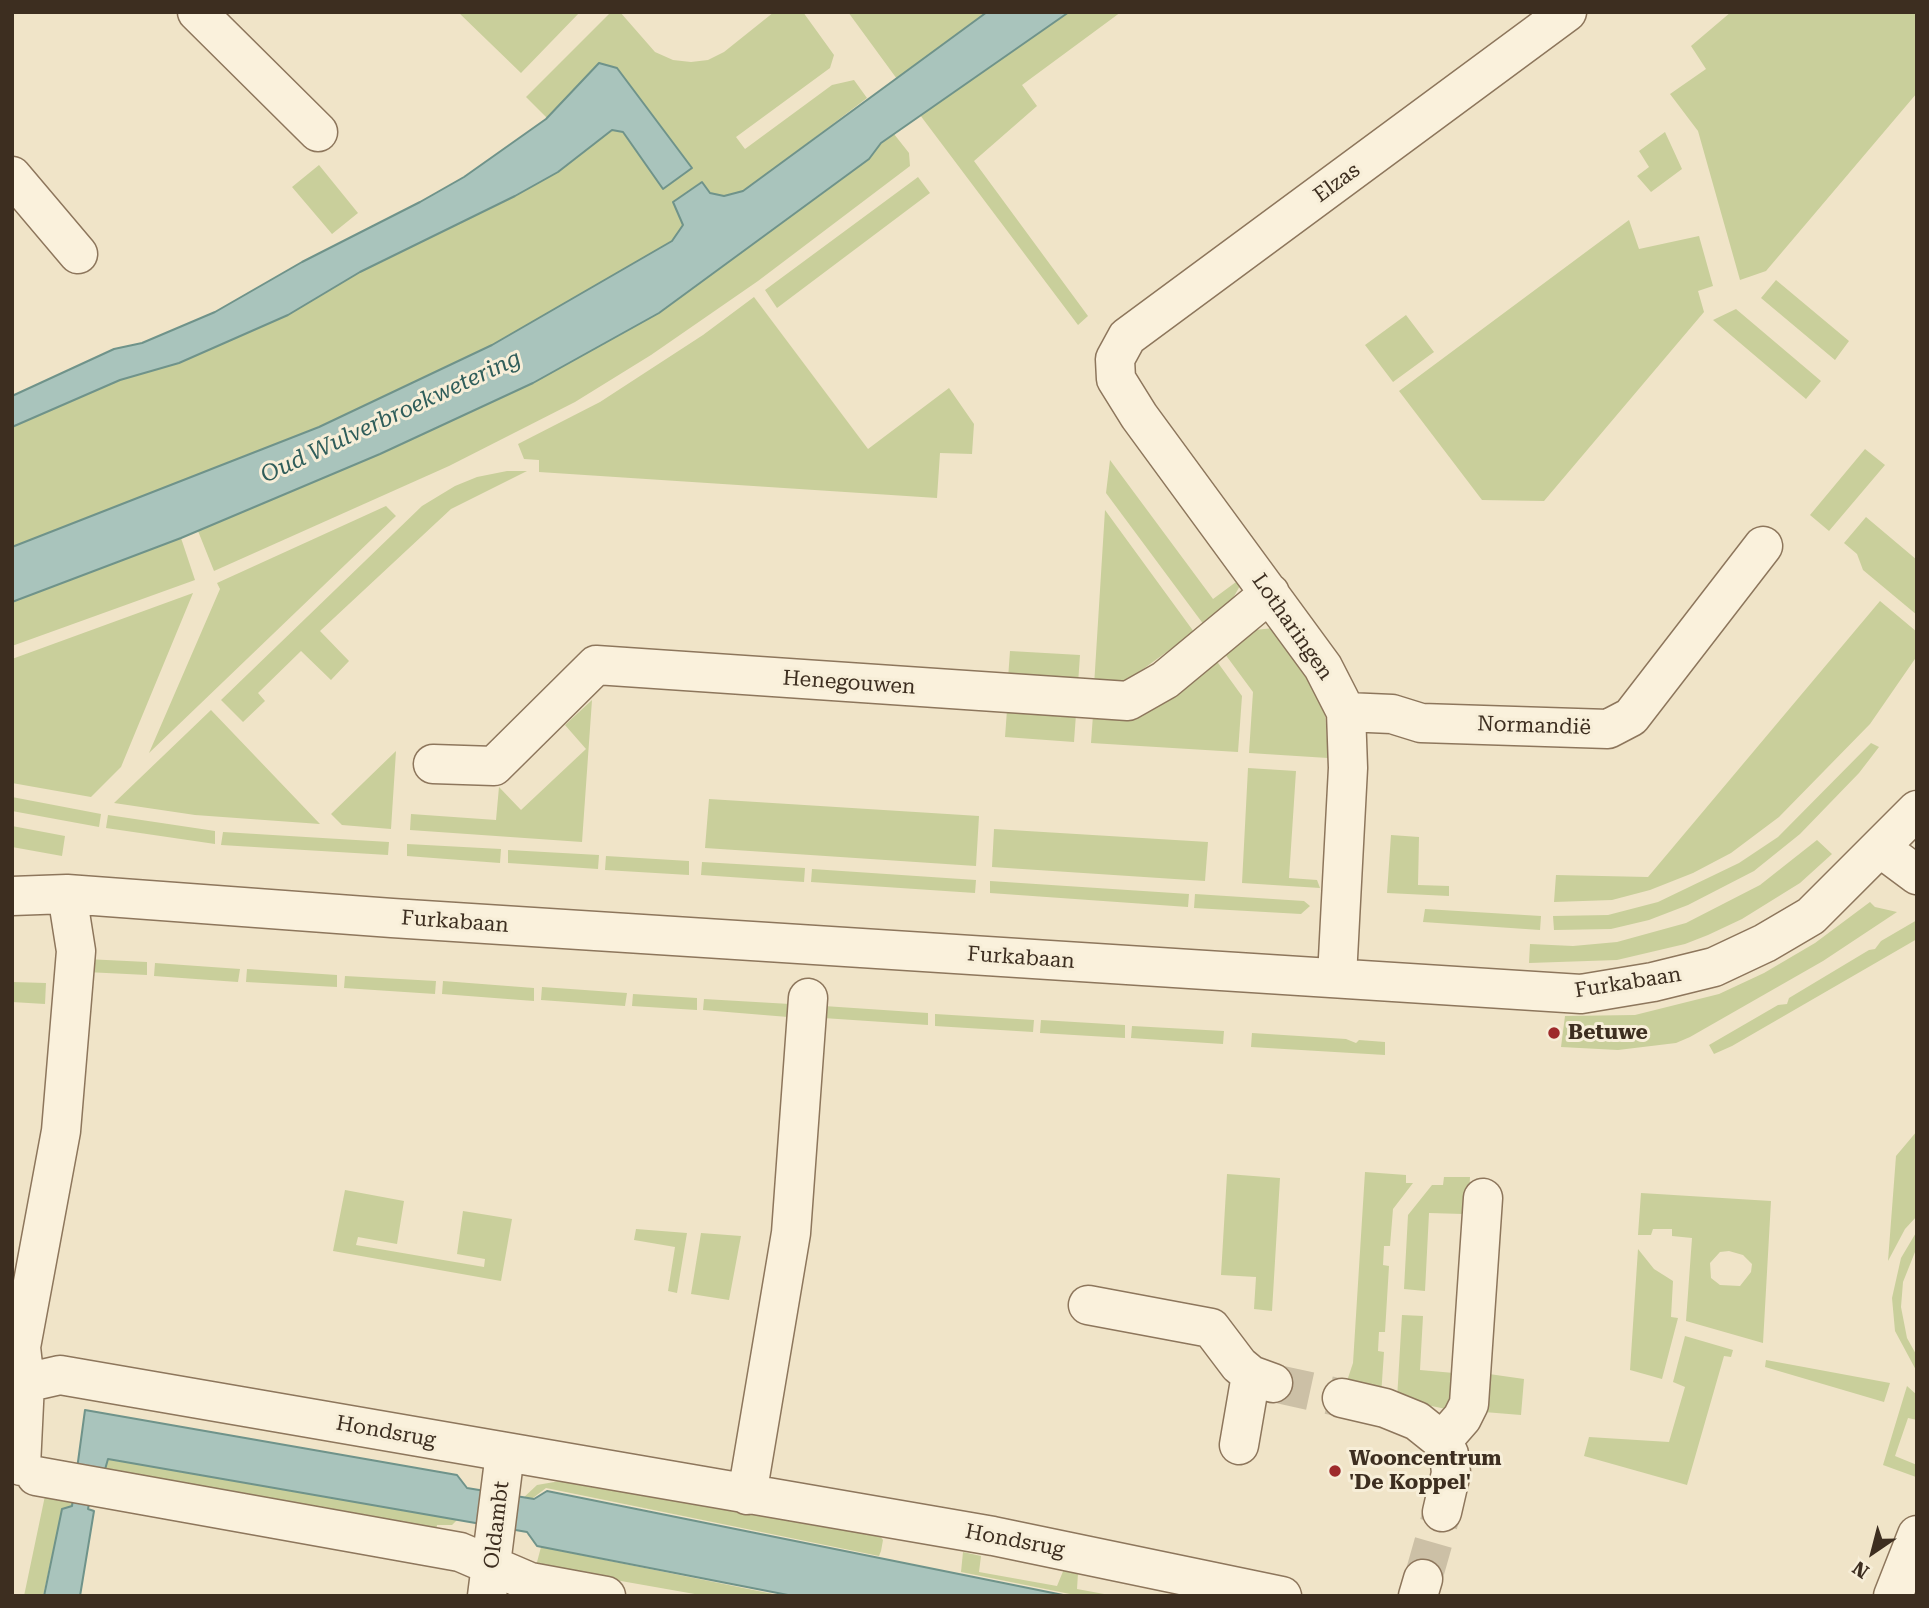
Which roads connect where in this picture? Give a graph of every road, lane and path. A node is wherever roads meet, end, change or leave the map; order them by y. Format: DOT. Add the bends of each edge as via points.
graph roads {
  1 [pos="197,12"];
  2 [pos="1567,12"];
  3 [pos="318,132"];
  4 [pos="12,176"];
  5 [pos="78,254"];
  6 [pos="1115,359"];
  7 [pos="1763,546"];
  8 [pos="1270,593"];
  9 [pos="1346,712"];
  10 [pos="433,764"];
  11 [pos="1917,810"];
  12 [pos="1882,849"];
  13 [pos="1917,875"];
  14 [pos="12,878"];
  15 [pos="67,894"];
  16 [pos="12,896"];
  17 [pos="1337,977"];
  18 [pos="808,998"];
  19 [pos="1483,1198"];
  20 [pos="1088,1305"];
  21 [pos="25,1383"];
  22 [pos="1342,1398"];
  23 [pos="1442,1441"];
  24 [pos="1239,1445"];
  25 [pos="504,1463"];
  26 [pos="747,1495"];
  27 [pos="1442,1512"];
  28 [pos="1917,1535"];
  29 [pos="491,1570"];
  30 [pos="606,1596"];
  31 [pos="1283,1596"];
  32 [pos="1893,1596"];
  1 -- 3 [label="street"];
  2 -- 6 [label="street, Elzas" via="1127,337"];
  4 -- 5 [label="street"];
  6 -- 8 [label="street, Lotharingen" via="1116,379 1139,416"];
  7 -- 9 [label="street, Normandië" via="1631,717 1608,729 1421,723 1392,714"];
  8 -- 9 [label="street, Lotharingen" via="1323,667"];
  8 -- 10 [label="street, Henegouwen" via="1165,680 1128,701 596,665 494,766"];
  9 -- 17 [label="street, Lotharingen" via="1348,768"];
  11 -- 12 [label="street, Furkabaan"];
  12 -- 13 [label="street"];
  12 -- 17 [label="street, Furkabaan" via="1811,916 1714,967 1653,982 1581,994"];
  14 -- 15 [label="street, Furkabaan"];
  15 -- 16 [label="street, Furkabaan"];
  15 -- 17 [label="street, Furkabaan"];
  15 -- 21 [label="street" via="76,951 61,1131 21,1347"];
  18 -- 26 [label="street" via="791,1233"];
  19 -- 23 [label="street" via="1469,1404"];
  20 -- 24 [label="street" via="1211,1328 1239,1365 1262,1379"];
  21 -- 25 [label="street, Hondsrug" via="61,1375"];
  21 -- 29 [label="street" via="38,1474 115,1492 460,1552"];
  22 -- 23 [label="street" via="1418,1421"];
  23 -- 27 [label="street" via="1451,1474"];
  25 -- 26 [label="street, Hondsrug"];
  25 -- 29 [label="street, Oldambt"];
  26 -- 31 [label="street, Hondsrug" via="993,1536"];
  28 -- 32 [label="street"];
  29 -- 30 [label="street"];
}
